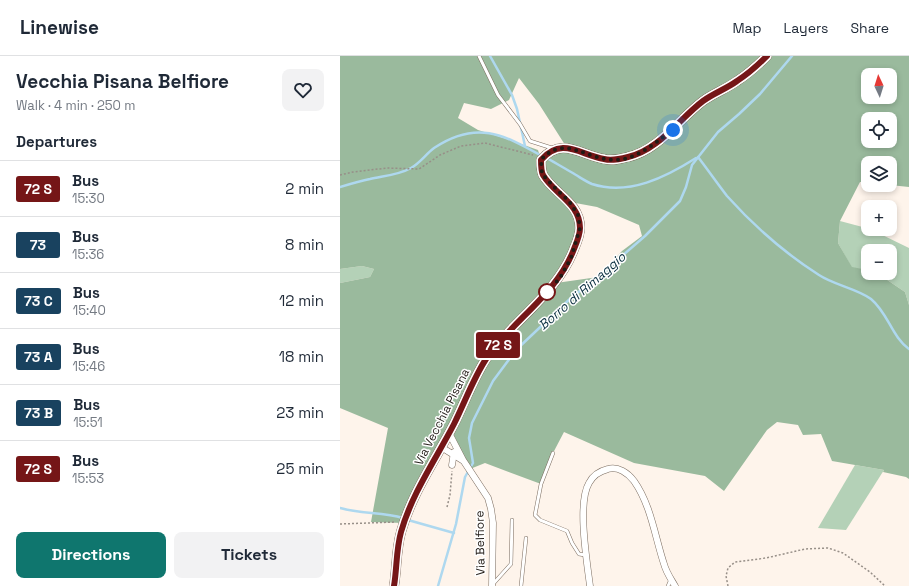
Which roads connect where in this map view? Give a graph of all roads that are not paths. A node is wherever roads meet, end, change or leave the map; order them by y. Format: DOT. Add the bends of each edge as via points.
graph roads {
  1 [pos="479,56"];
  2 [pos="767,56"];
  3 [pos="554,149"];
  4 [pos="449,433"];
  5 [pos="455,445"];
  6 [pos="441,447"];
  7 [pos="553,453"];
  8 [pos="454,455"];
  9 [pos="463,460"];
  10 [pos="452,465"];
  11 [pos="512,520"];
  12 [pos="526,538"];
  13 [pos="587,555"];
  14 [pos="671,579"];
  15 [pos="394,586"];
  16 [pos="492,586"];
  17 [pos="521,586"];
  18 [pos="590,586"];
  19 [pos="668,586"];
  20 [pos="675,586"];
  1 -- 3 [label="lane" via="498,94 530,141"];
  2 -- 3 [label="main road" via="738,81 703,102 661,139 631,157 604,159 578,150"];
  3 -- 4 [label="main road, Via Vecchia Pisana" via="541,160 542,174 569,201 578,215 580,228 571,258 560,278 505,336 487,359"];
  4 -- 5 [label="street, Via Belfiore"];
  4 -- 6 [label="main road, Via Vecchia Pisana"];
  5 -- 8 [label="street"];
  5 -- 9 [label="street, Via Belfiore"];
  6 -- 8 [label="street, Via Belfiore"];
  6 -- 15 [label="main road, Via Vecchia Pisana" via="415,494 404,523 398,546"];
  7 -- 13 [label="lane" via="541,484 535,515 540,520 568,531 579,554"];
  8 -- 9 [label="street, Via Belfiore"];
  8 -- 10 [label="street"];
  9 -- 16 [label="street, Via Belfiore" via="488,498 491,509"];
  11 -- 16 [label="lane" via="511,564"];
  12 -- 17 [label="lane"];
  13 -- 14 [label="street" via="584,496 589,483 599,471 611,468 624,471 644,498 664,566"];
  13 -- 18 [label="street"];
  14 -- 19 [label="lane"];
  14 -- 20 [label="street"];
}
